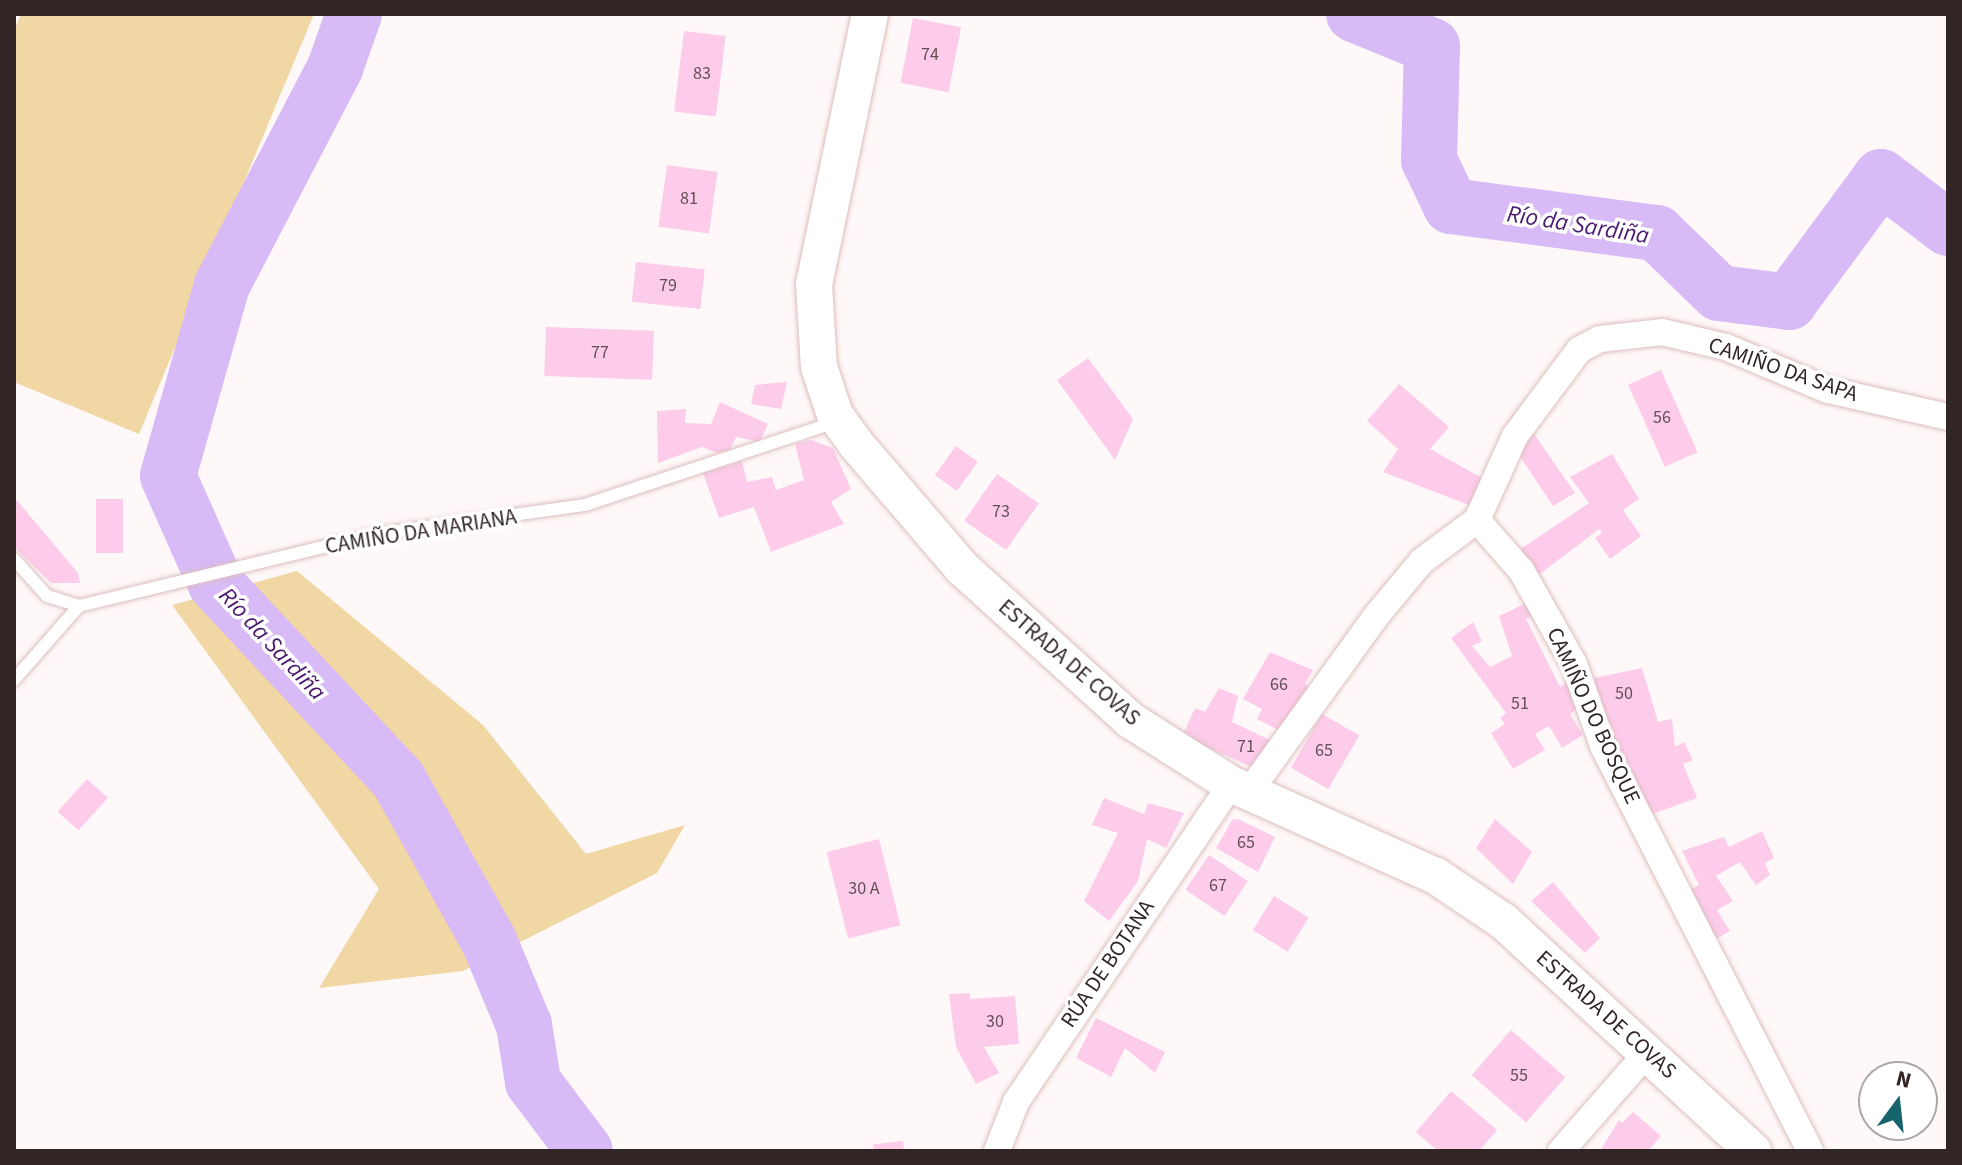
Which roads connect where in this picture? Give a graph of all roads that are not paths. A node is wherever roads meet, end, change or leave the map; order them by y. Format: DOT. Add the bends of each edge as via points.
graph roads {
  1 [pos="870,14"];
  2 [pos="835,415"];
  3 [pos="1948,417"];
  4 [pos="1477,520"];
  5 [pos="14,559"];
  6 [pos="79,606"];
  7 [pos="14,680"];
  8 [pos="1241,786"];
  9 [pos="1648,1052"];
  10 [pos="997,1151"];
  11 [pos="1561,1151"];
  12 [pos="1753,1151"];
  13 [pos="1810,1151"];
  1 -- 2 [label="main road, ESTRADA DE COVAS" via="814,284 819,367"];
  2 -- 6 [label="lane, CAMIÑO DA MARIANA" via="821,427 585,505 376,534"];
  2 -- 8 [label="main road, ESTRADA DE COVAS" via="962,568 1130,720"];
  3 -- 4 [label="street, CAMIÑO DA SAPA" via="1828,390 1726,347 1675,335 1600,339 1579,350 1515,436"];
  4 -- 8 [label="street" via="1422,561"];
  4 -- 13 [label="street, CAMIÑO DO BOSQUE" via="1521,570 1574,664 1603,746"];
  5 -- 6 [label="lane" via="47,596"];
  6 -- 7 [label="lane"];
  8 -- 9 [label="main road, ESTRADA DE COVAS" via="1459,891 1503,921"];
  8 -- 10 [label="street, RÚA DE BOTANA" via="1016,1102"];
  9 -- 11 [label="street"];
  9 -- 12 [label="main road, ESTRADA DE COVAS"];
}
